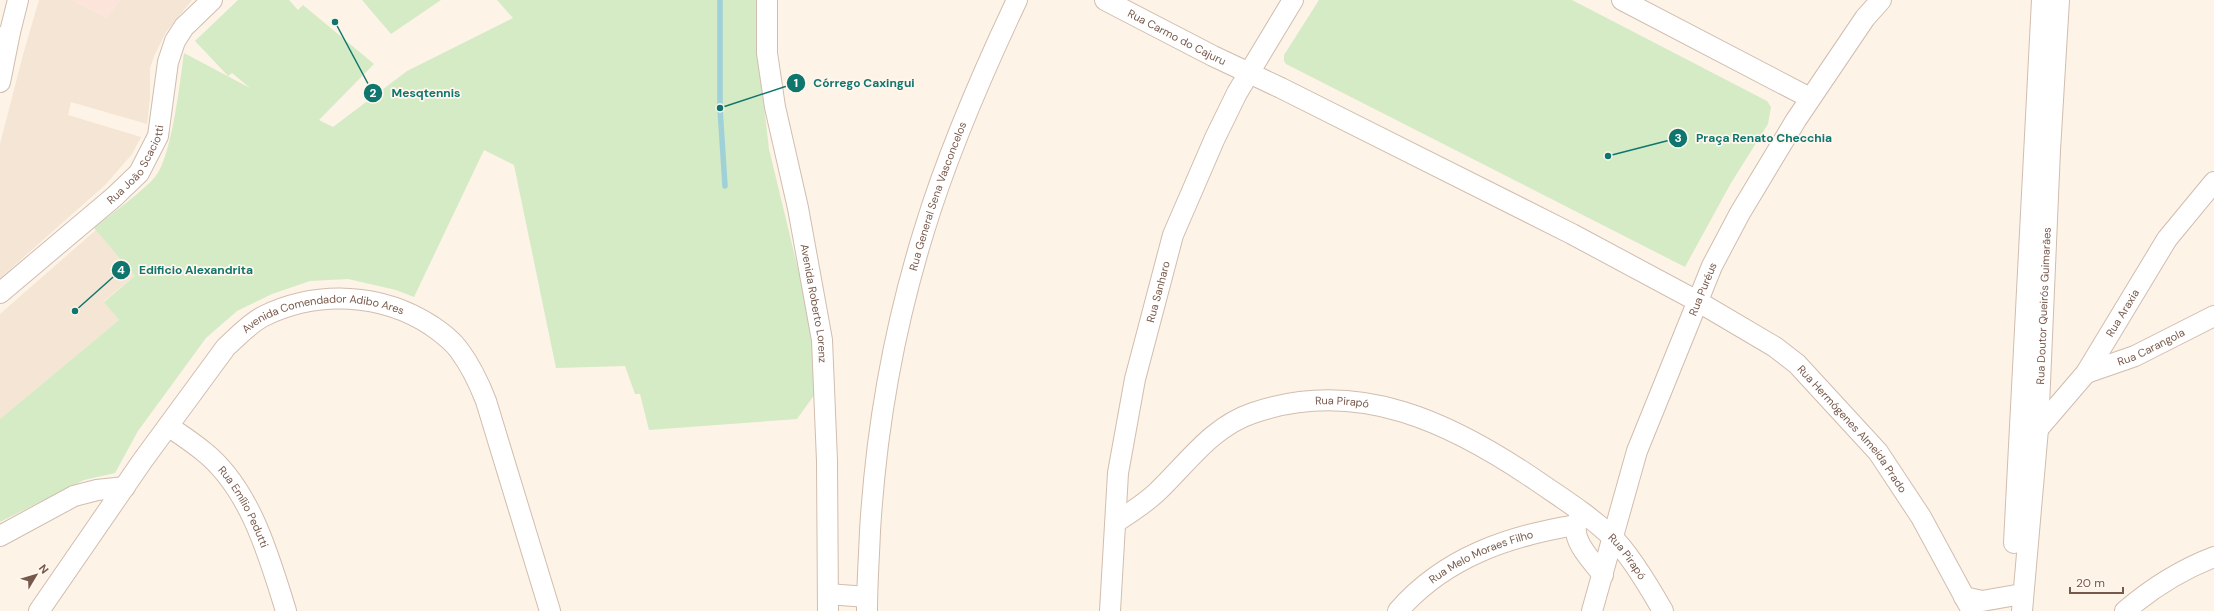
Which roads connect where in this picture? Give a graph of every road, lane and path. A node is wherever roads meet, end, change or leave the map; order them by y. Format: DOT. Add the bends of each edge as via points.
graph roads {
  1 [pos="18,0"];
  2 [pos="212,0"];
  3 [pos="767,0"];
  4 [pos="1017,0"];
  5 [pos="1106,0"];
  6 [pos="1293,0"];
  7 [pos="1622,0"];
  8 [pos="1881,0"];
  9 [pos="2042,0"];
  10 [pos="2059,0"];
  11 [pos="5,36"];
  12 [pos="1248,74"];
  13 [pos="0,82"];
  14 [pos="1810,98"];
  15 [pos="2214,182"];
  16 [pos="0,293"];
  17 [pos="1697,301"];
  18 [pos="2214,316"];
  19 [pos="2081,380"];
  20 [pos="2039,402"];
  21 [pos="168,426"];
  22 [pos="2029,430"];
  23 [pos="125,487"];
  24 [pos="1579,518"];
  25 [pos="1116,522"];
  26 [pos="0,536"];
  27 [pos="1614,538"];
  28 [pos="2214,557"];
  29 [pos="1603,575"];
  30 [pos="828,603"];
  31 [pos="2016,603"];
  32 [pos="867,604"];
  33 [pos="1968,604"];
  34 [pos="39,611"];
  35 [pos="286,611"];
  36 [pos="550,611"];
  37 [pos="1110,611"];
  38 [pos="1398,611"];
  39 [pos="1592,611"];
  40 [pos="1663,611"];
  41 [pos="2125,611"];
  1 -- 11 [label="street"];
  2 -- 16 [label="street, Rua João Scaciotti" via="184,27 175,41 168,62 158,136 139,173"];
  3 -- 30 [label="street, Avenida Roberto Lorenz" via="767,53 775,107 798,208 822,340 827,461"];
  4 -- 32 [label="street, Rua General Sena Vasconcelos" via="988,61 924,230 903,308 883,401 872,490"];
  5 -- 12 [label="street, Rua Carmo do Cajuru"];
  6 -- 12 [label="street, Rua Sanharo"];
  7 -- 14 [label="street"];
  8 -- 14 [label="street, Rua Puréus" via="1865,18"];
  9 -- 22 [label="street, Rua Doutor Queirós Guimarães"];
  10 -- 20 [label="street, Rua Doutor Queirós Guimarães"];
  11 -- 13 [label="street"];
  12 -- 17 [label="street, Rua Carmo do Cajuru" via="1281,88 1572,234"];
  12 -- 25 [label="street, Rua Sanharo" via="1215,138 1173,235 1135,380 1118,473"];
  14 -- 17 [label="street, Rua Puréus" via="1740,213"];
  15 -- 19 [label="street, Rua Araxia" via="2168,239"];
  17 -- 27 [label="street, Rua Puréus" via="1637,451"];
  17 -- 33 [label="street, Rua Hermógenes Almeida Prado" via="1775,347 1797,364 1848,418 1878,452 1921,516"];
  18 -- 19 [label="street, Rua Carangola"];
  19 -- 20 [label="street, Rua Carangola"];
  19 -- 22 [label="street, Rua Araxia"];
  20 -- 22 [label="street, Rua Doutor Queirós Guimarães"];
  21 -- 23 [label="street, Avenida Comendador Adibo Ares"];
  21 -- 35 [label="street, Rua Emílio Pedutti" via="204,451 226,475 248,508"];
  21 -- 36 [label="street, Avenida Comendador Adibo Ares" via="226,347 243,330 264,316 296,305 325,299 352,298 385,304 417,316 445,335 475,374 486,401"];
  22 -- 31 [label="street, Rua Doutor Queirós Guimarães"];
  23 -- 26 [label="street" via="74,496"];
  23 -- 34 [label="street, Avenida Comendador Adibo Ares"];
  24 -- 25 [label="street, Rua Pirapó" via="1499,455 1434,422 1399,409 1368,403 1316,399 1253,413 1227,425 1138,509"];
  24 -- 27 [label="street, Rua Pirapó"];
  24 -- 29 [label="street" via="1579,540"];
  24 -- 38 [label="street, Rua Melo Moraes Filho" via="1489,547 1465,559 1435,578"];
  25 -- 37 [label="street, Rua Sanharo"];
  27 -- 29 [label="street, Rua Puréus"];
  27 -- 40 [label="street, Rua Pirapó"];
  28 -- 41 [label="street" via="2194,565 2150,590"];
  29 -- 39 [label="street, Rua Puréus"];
  30 -- 32 [label="street"];
  31 -- 33 [label="street, Rua Hermógenes Almeida Prado" via="1982,601"];
}
